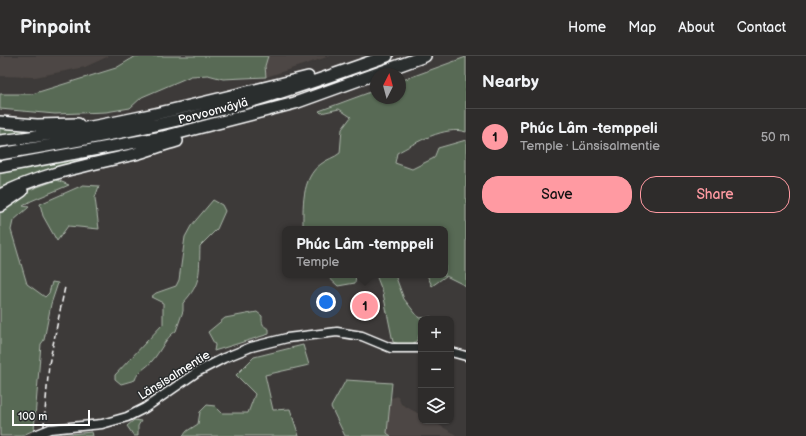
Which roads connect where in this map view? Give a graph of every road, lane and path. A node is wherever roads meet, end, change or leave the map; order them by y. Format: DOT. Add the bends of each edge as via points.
graph roads {
  1 [pos="387,56"];
  2 [pos="425,56"];
  3 [pos="363,64"];
  4 [pos="295,103"];
  5 [pos="134,120"];
  6 [pos="0,122"];
  7 [pos="0,141"];
  8 [pos="0,154"];
  9 [pos="86,166"];
  10 [pos="0,167"];
  11 [pos="0,195"];
  12 [pos="0,206"];
  13 [pos="418,348"];
  14 [pos="454,353"];
  15 [pos="466,356"];
  16 [pos="33,435"];
  1 -- 3 [label="highway, Porvoonväylä"];
  2 -- 4 [label="highway, Porvoonväylä"];
  3 -- 5 [label="highway"];
  3 -- 8 [label="highway, Porvoonväylä" via="248,102 170,122"];
  4 -- 9 [label="highway"];
  4 -- 10 [label="highway, Porvoonväylä" via="163,137"];
  5 -- 6 [label="highway" via="56,125"];
  5 -- 7 [label="highway" via="52,135"];
  9 -- 11 [label="highway" via="34,181"];
  9 -- 12 [label="highway" via="36,184"];
  13 -- 16 [label="street, Länsisalmentie, bridge" via="391,348 362,336 337,332 288,338 252,347 224,358 197,372 145,408 127,417 102,424 50,429"];
  14 -- 15 [label="street"];
}
